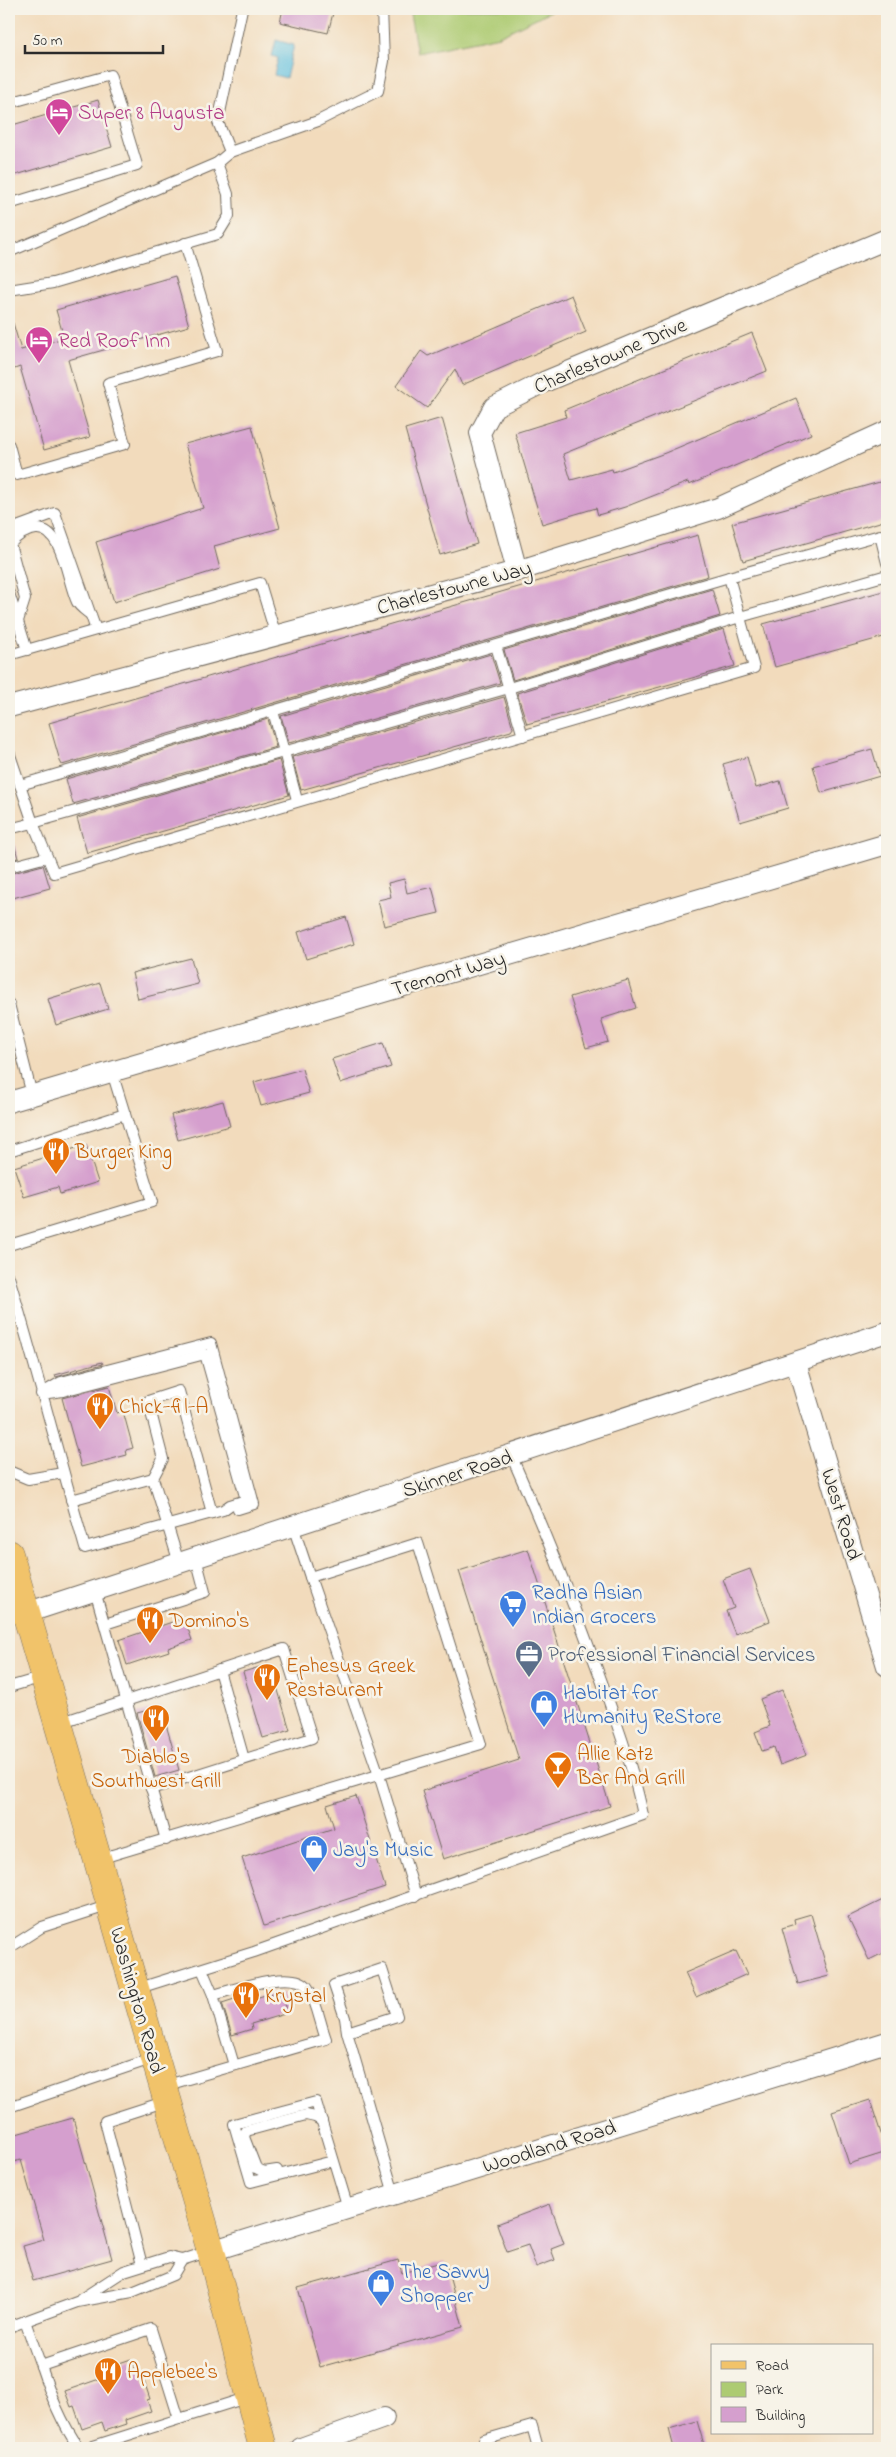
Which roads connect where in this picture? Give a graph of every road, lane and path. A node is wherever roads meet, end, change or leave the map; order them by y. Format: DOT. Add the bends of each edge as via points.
graph roads {
  1 [pos="382,9"];
  2 [pos="243,10"];
  3 [pos="9,103"];
  4 [pos="230,152"];
  5 [pos="217,162"];
  6 [pos="9,204"];
  7 [pos="887,240"];
  8 [pos="185,243"];
  9 [pos="9,252"];
  10 [pos="9,290"];
  11 [pos="887,431"];
  12 [pos="9,446"];
  13 [pos="9,530"];
  14 [pos="887,563"];
  15 [pos="516,571"];
  16 [pos="887,575"];
  17 [pos="729,577"];
  18 [pos="9,593"];
  19 [pos="91,615"];
  20 [pos="740,617"];
  21 [pos="18,621"];
  22 [pos="96,630"];
  23 [pos="276,636"];
  24 [pos="496,646"];
  25 [pos="27,650"];
  26 [pos="9,655"];
  27 [pos="509,688"];
  28 [pos="9,707"];
  29 [pos="273,711"];
  30 [pos="523,736"];
  31 [pos="9,752"];
  32 [pos="284,752"];
  33 [pos="20,785"];
  34 [pos="297,800"];
  35 [pos="33,823"];
  36 [pos="9,829"];
  37 [pos="887,844"];
  38 [pos="47,857"];
  39 [pos="9,867"];
  40 [pos="9,1006"];
  41 [pos="13,1041"];
  42 [pos="112,1072"];
  43 [pos="32,1095"];
  44 [pos="9,1102"];
  45 [pos="125,1114"];
  46 [pos="9,1151"];
  47 [pos="9,1245"];
  48 [pos="9,1277"];
  49 [pos="887,1332"];
  50 [pos="796,1362"];
  51 [pos="41,1394"];
  52 [pos="511,1456"];
  53 [pos="9,1471"];
  54 [pos="63,1473"];
  55 [pos="153,1478"];
  56 [pos="71,1500"];
  57 [pos="212,1513"];
  58 [pos="167,1526"];
  59 [pos="293,1526"];
  60 [pos="9,1554"];
  61 [pos="188,1561"];
  62 [pos="310,1577"];
  63 [pos="95,1591"];
  64 [pos="26,1614"];
  65 [pos="105,1624"];
  66 [pos="887,1666"];
  67 [pos="218,1670"];
  68 [pos="44,1677"];
  69 [pos="9,1687"];
  70 [pos="127,1699"];
  71 [pos="58,1723"];
  72 [pos="244,1759"];
  73 [pos="379,1775"];
  74 [pos="152,1789"];
  75 [pos="166,1840"];
  76 [pos="97,1860"];
  77 [pos="416,1896"];
  78 [pos="110,1904"];
  79 [pos="9,1948"];
  80 [pos="202,1969"];
  81 [pos="135,1989"];
  82 [pos="213,1995"];
  83 [pos="347,2032"];
  84 [pos="887,2042"];
  85 [pos="155,2058"];
  86 [pos="234,2066"];
  87 [pos="165,2093"];
  88 [pos="9,2107"];
  89 [pos="322,2121"];
  90 [pos="330,2162"];
  91 [pos="394,2194"];
  92 [pos="348,2208"];
  93 [pos="211,2251"];
  94 [pos="182,2260"];
  95 [pos="142,2265"];
  96 [pos="76,2302"];
  97 [pos="25,2321"];
  98 [pos="9,2327"];
  99 [pos="41,2366"];
  100 [pos="250,2396"];
  101 [pos="384,2418"];
  102 [pos="179,2419"];
  103 [pos="79,2448"];
  104 [pos="87,2448"];
  105 [pos="263,2448"];
  106 [pos="300,2448"];
  107 [pos="486,2448"];
  108 [pos="538,2448"];
  1 -- 4 [label="lane" via="384,61 378,91 318,121"];
  2 -- 4 [label="lane" via="218,122"];
  3 -- 6 [label="lane" via="110,75 136,165"];
  4 -- 5 [label="lane"];
  5 -- 8 [label="lane" via="228,194 229,216 218,234"];
  5 -- 9 [label="lane"];
  7 -- 15 [label="street, Charlestowne Drive" via="544,382 494,407 480,433"];
  8 -- 10 [label="lane" via="53,284"];
  8 -- 12 [label="lane" via="217,350 108,383 125,444 17,475"];
  11 -- 15 [label="street, Charlestowne Way" via="718,508"];
  13 -- 19 [label="lane" via="55,513"];
  14 -- 17 [label="lane" via="880,535"];
  15 -- 23 [label="street, Charlestowne Way"];
  16 -- 20 [label="lane"];
  17 -- 20 [label="lane"];
  17 -- 24 [label="lane"];
  18 -- 21 [label="lane"];
  19 -- 21 [label="lane" via="77,604 55,537 45,529 34,529 19,534 10,544 25,599"];
  19 -- 22 [label="lane"];
  20 -- 27 [label="lane"];
  20 -- 30 [label="lane" via="754,668"];
  21 -- 25 [label="lane"];
  22 -- 23 [label="lane" via="260,582"];
  22 -- 25 [label="lane"];
  23 -- 28 [label="street, Charlestowne Way"];
  24 -- 27 [label="lane"];
  24 -- 29 [label="lane"];
  25 -- 26 [label="lane"];
  27 -- 30 [label="lane"];
  27 -- 32 [label="lane"];
  29 -- 32 [label="lane"];
  29 -- 33 [label="lane"];
  30 -- 34 [label="lane"];
  31 -- 33 [label="lane"];
  32 -- 34 [label="lane"];
  32 -- 35 [label="lane"];
  33 -- 35 [label="lane"];
  34 -- 38 [label="lane" via="54,872"];
  35 -- 36 [label="lane"];
  35 -- 38 [label="lane"];
  37 -- 42 [label="street, Tremont Way"];
  38 -- 39 [label="lane"];
  40 -- 41 [label="lane"];
  41 -- 43 [label="lane"];
  42 -- 43 [label="street, Tremont Way"];
  42 -- 45 [label="lane"];
  43 -- 44 [label="street, Tremont Way"];
  45 -- 46 [label="lane"];
  45 -- 47 [label="lane" via="152,1202"];
  48 -- 51 [label="lane"];
  49 -- 50 [label="street, Skinner Road"];
  50 -- 52 [label="street, Skinner Road"];
  50 -- 66 [label="street, West Road"];
  51 -- 54 [label="lane"];
  51 -- 57 [label="lane" via="205,1354 246,1500"];
  52 -- 59 [label="street, Skinner Road"];
  52 -- 77 [label="lane" via="577,1614 634,1773 643,1816"];
  53 -- 54 [label="lane" via="28,1479"];
  54 -- 56 [label="lane"];
  55 -- 56 [label="lane"];
  55 -- 57 [label="lane" via="163,1459 148,1401 179,1392"];
  55 -- 58 [label="lane"];
  56 -- 58 [label="lane" via="85,1548"];
  57 -- 58 [label="lane"];
  58 -- 61 [label="lane"];
  59 -- 61 [label="street, Skinner Road"];
  59 -- 62 [label="lane"];
  60 -- 64 [label="main road, Washington Road"];
  61 -- 63 [label="street, Skinner Road"];
  61 -- 65 [label="lane" via="204,1592"];
  62 -- 73 [label="lane"];
  62 -- 73 [label="lane" via="418,1543 481,1744"];
  63 -- 64 [label="street, Skinner Road"];
  63 -- 65 [label="lane"];
  64 -- 68 [label="main road, Washington Road"];
  65 -- 70 [label="lane"];
  67 -- 70 [label="lane"];
  67 -- 72 [label="lane"];
  67 -- 72 [label="lane" via="284,1649 312,1738"];
  68 -- 69 [label="lane"];
  68 -- 71 [label="main road, Washington Road"];
  70 -- 71 [label="lane"];
  70 -- 74 [label="lane"];
  71 -- 76 [label="main road, Washington Road"];
  72 -- 74 [label="lane"];
  73 -- 75 [label="lane"];
  73 -- 77 [label="lane"];
  74 -- 75 [label="lane"];
  75 -- 76 [label="lane"];
  76 -- 78 [label="main road, Washington Road"];
  77 -- 80 [label="lane"];
  78 -- 79 [label="lane" via="42,1928"];
  78 -- 81 [label="main road, Washington Road"];
  80 -- 81 [label="lane"];
  80 -- 82 [label="lane"];
  81 -- 85 [label="main road, Washington Road"];
  82 -- 86 [label="lane"];
  82 -- 86 [label="lane" via="279,1979 294,1979 308,1987 326,2039"];
  83 -- 83 [label="lane" via="334,1985 382,1968 397,2016"];
  83 -- 91 [label="lane"];
  84 -- 91 [label="street, Woodland Road"];
  85 -- 87 [label="main road, Washington Road"];
  85 -- 88 [label="lane"];
  86 -- 87 [label="lane"];
  87 -- 93 [label="main road, Washington Road"];
  87 -- 95 [label="lane" via="105,2121"];
  89 -- 90 [label="lane"];
  89 -- 90 [label="lane" via="306,2115 246,2131 244,2137 256,2168 264,2172 318,2158"];
  89 -- 90 [label="lane" via="316,2102 234,2124 251,2182"];
  90 -- 92 [label="lane"];
  91 -- 92 [label="street, Woodland Road"];
  92 -- 93 [label="street, Woodland Road"];
  93 -- 94 [label="lane"];
  93 -- 100 [label="main road, Washington Road"];
  94 -- 95 [label="lane" via="168,2257"];
  94 -- 96 [label="lane" via="173,2275 132,2292"];
  95 -- 96 [label="lane" via="124,2272"];
  96 -- 97 [label="lane"];
  97 -- 98 [label="lane"];
  97 -- 99 [label="lane"];
  99 -- 102 [label="lane" via="151,2329"];
  99 -- 103 [label="lane" via="52,2401"];
  100 -- 102 [label="lane"];
  100 -- 105 [label="main road, Washington Road"];
  101 -- 106 [label="street"];
  102 -- 104 [label="lane"];
  107 -- 108 [label="lane" via="484,2440 532,2426"];
}
